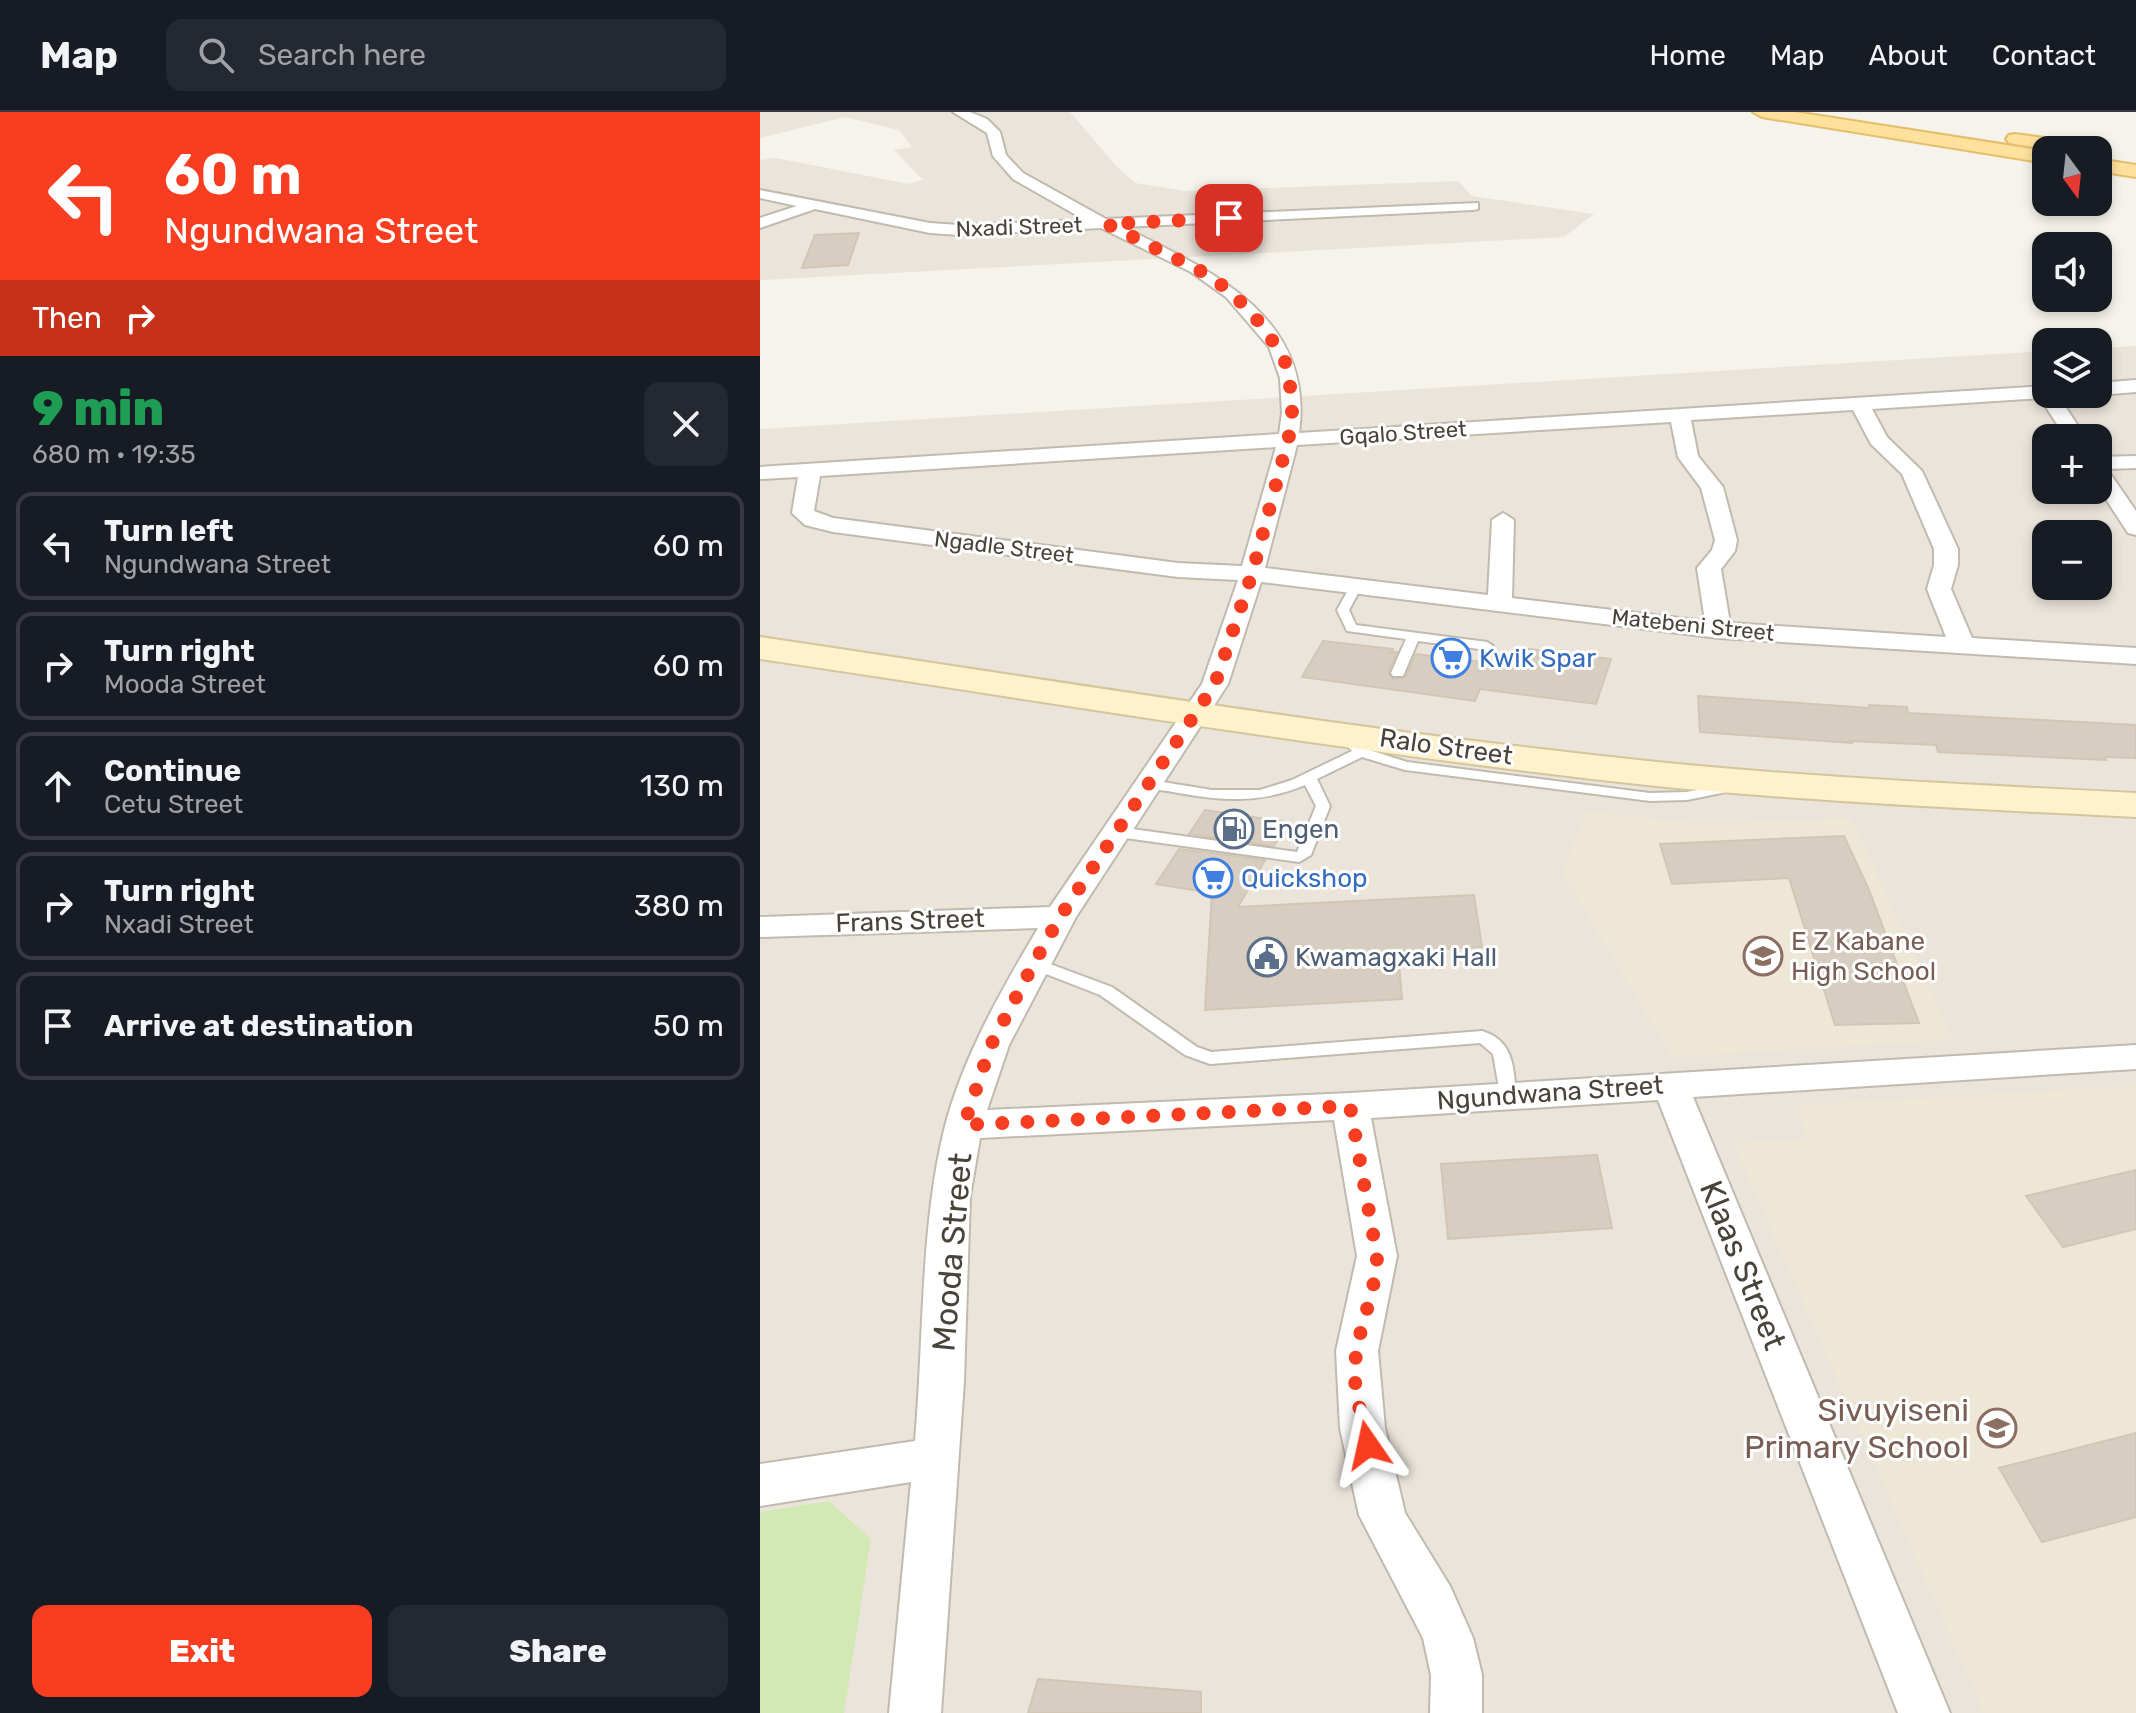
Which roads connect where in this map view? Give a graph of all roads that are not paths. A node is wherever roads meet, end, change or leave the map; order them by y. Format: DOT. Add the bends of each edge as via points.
graph roads {
  1 [pos="959,112"];
  2 [pos="1762,112"];
  3 [pos="1843,112"];
  4 [pos="2032,141"];
  5 [pos="2112,154"];
  6 [pos="2032,155"];
  7 [pos="2136,158"];
  8 [pos="2112,167"];
  9 [pos="2136,171"];
  10 [pos="760,194"];
  11 [pos="814,205"];
  12 [pos="1473,206"];
  13 [pos="760,223"];
  14 [pos="1107,224"];
  15 [pos="2136,386"];
  16 [pos="2112,388"];
  17 [pos="2032,394"];
  18 [pos="1860,405"];
  19 [pos="1680,416"];
  20 [pos="1288,440"];
  21 [pos="2136,462"];
  22 [pos="2112,463"];
  23 [pos="810,470"];
  24 [pos="760,473"];
  25 [pos="2112,492"];
  26 [pos="1503,520"];
  27 [pos="2136,528"];
  28 [pos="1252,574"];
  29 [pos="1356,586"];
  30 [pos="1500,603"];
  31 [pos="1719,630"];
  32 [pos="1413,637"];
  33 [pos="1487,646"];
  34 [pos="1963,647"];
  35 [pos="760,648"];
  36 [pos="2136,656"];
  37 [pos="1398,673"];
  38 [pos="1199,711"];
  39 [pos="1352,743"];
  40 [pos="1308,776"];
  41 [pos="1150,784"];
  42 [pos="2136,805"];
  43 [pos="1118,832"];
  44 [pos="1060,917"];
  45 [pos="760,927"];
  46 [pos="1034,963"];
  47 [pos="2136,1057"];
  48 [pos="1670,1085"];
  49 [pos="1507,1095"];
  50 [pos="1350,1106"];
  51 [pos="964,1125"];
  52 [pos="934,1458"];
  53 [pos="760,1485"];
  54 [pos="915,1713"];
  55 [pos="1456,1713"];
  56 [pos="1924,1713"];
  1 -- 14 [label="street, Mooda Street" via="993,132 1000,156 1018,176"];
  2 -- 6 [label="main road"];
  3 -- 4 [label="main road"];
  5 -- 7 [label="main road"];
  8 -- 9 [label="main road"];
  10 -- 11 [label="street, Nxadi Street"];
  11 -- 13 [label="street"];
  11 -- 14 [label="street, Nxadi Street" via="947,230"];
  12 -- 14 [label="street, Nxadi Street"];
  14 -- 20 [label="street, Mooda Street" via="1217,281 1256,318 1278,346 1290,378"];
  15 -- 16 [label="street"];
  17 -- 18 [label="street, Gqalo Street"];
  18 -- 19 [label="street, Gqalo Street"];
  18 -- 34 [label="street" via="1878,440 1911,471 1946,549 1939,589"];
  19 -- 20 [label="street, Gqalo Street"];
  19 -- 31 [label="street" via="1688,457 1712,487 1726,540 1709,568"];
  20 -- 23 [label="street, Gqalo Street"];
  20 -- 28 [label="street, Mooda Street"];
  21 -- 22 [label="street"];
  23 -- 24 [label="street, Gqalo Street"];
  23 -- 28 [label="street, Ngadle Street" via="803,513 820,522 1178,570"];
  25 -- 27 [label="street"];
  26 -- 30 [label="street"];
  28 -- 29 [label="street, Matebeni Street"];
  28 -- 38 [label="street, Mooda Street" via="1221,670"];
  29 -- 30 [label="street, Matebeni Street"];
  29 -- 32 [label="lane" via="1343,610 1348,625"];
  30 -- 31 [label="street, Matebeni Street"];
  31 -- 34 [label="street, Matebeni Street"];
  32 -- 33 [label="lane"];
  32 -- 37 [label="lane"];
  34 -- 36 [label="street, Matebeni Street"];
  35 -- 38 [label="street, Ralo Street"];
  38 -- 39 [label="street, Ralo Street"];
  38 -- 41 [label="street, Mooda Street"];
  39 -- 40 [label="lane"];
  39 -- 42 [label="street, Ralo Street" via="1756,783"];
  40 -- 41 [label="lane" via="1255,795"];
  40 -- 43 [label="lane" via="1323,806 1299,857"];
  41 -- 43 [label="street, Mooda Street"];
  43 -- 44 [label="street, Mooda Street"];
  44 -- 45 [label="street, Frans Street"];
  44 -- 46 [label="street, Mooda Street"];
  46 -- 49 [label="lane" via="1106,991 1191,1051 1210,1058 1482,1037 1502,1049"];
  46 -- 51 [label="street, Mooda Street" via="991,1045"];
  47 -- 48 [label="street, Ngundwana Street"];
  48 -- 49 [label="street, Ngundwana Street"];
  48 -- 56 [label="street, Klaas Street"];
  49 -- 50 [label="street, Ngundwana Street"];
  50 -- 51 [label="street, Ngundwana Street"];
  50 -- 55 [label="street" via="1377,1256 1357,1349 1356,1384 1379,1506 1440,1616 1454,1668"];
  51 -- 52 [label="street, Mooda Street" via="951,1197"];
  52 -- 53 [label="street"];
  52 -- 54 [label="street, Mooda Street"];
}
